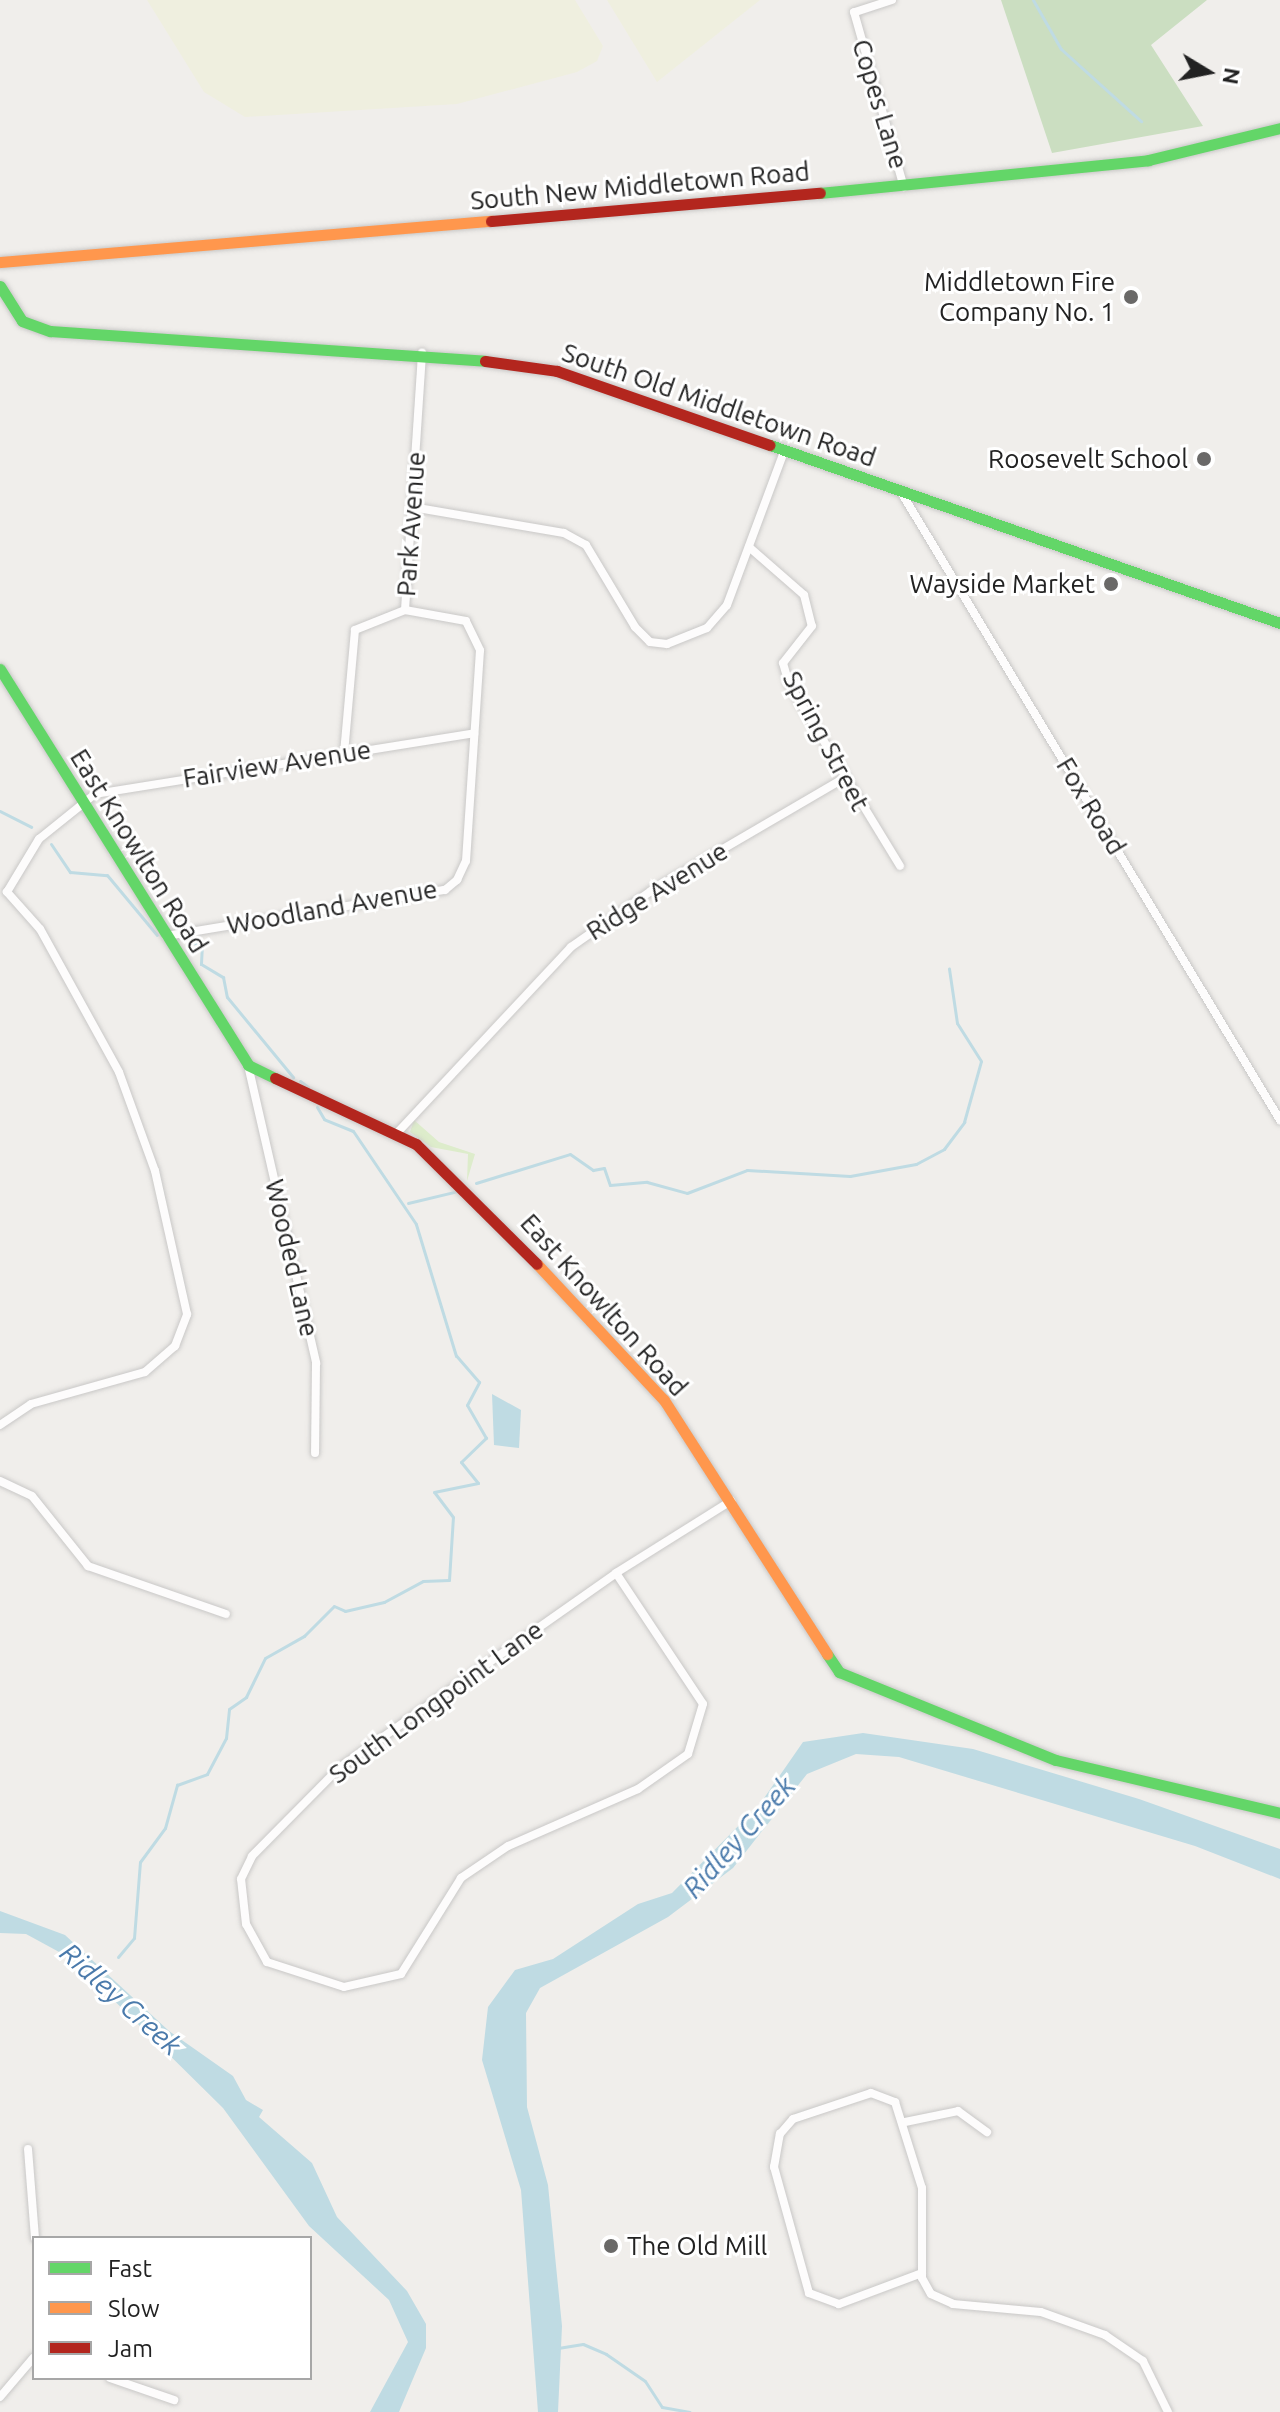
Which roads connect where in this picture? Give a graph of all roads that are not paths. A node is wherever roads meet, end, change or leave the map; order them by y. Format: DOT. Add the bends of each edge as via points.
graph roads {
  1 [pos="892,0"];
  2 [pos="1280,128"];
  3 [pos="904,187"];
  4 [pos="0,262"];
  5 [pos="0,286"];
  6 [pos="422,353"];
  7 [pos="785,449"];
  8 [pos="901,492"];
  9 [pos="412,507"];
  10 [pos="749,547"];
  11 [pos="405,610"];
  12 [pos="1280,623"];
  13 [pos="2,678"];
  14 [pos="474,733"];
  15 [pos="344,754"];
  16 [pos="841,780"];
  17 [pos="81,801"];
  18 [pos="900,866"];
  19 [pos="4,891"];
  20 [pos="166,936"];
  21 [pos="248,1065"];
  22 [pos="1280,1120"];
  23 [pos="396,1134"];
  24 [pos="0,1425"];
  25 [pos="315,1453"];
  26 [pos="0,1481"];
  27 [pos="731,1501"];
  28 [pos="616,1573"];
  29 [pos="226,1614"];
  30 [pos="1280,1813"];
  31 [pos="905,2122"];
  32 [pos="987,2132"];
  33 [pos="28,2149"];
  34 [pos="35,2236"];
  35 [pos="922,2273"];
  36 [pos="32,2359"];
  37 [pos="116,2380"];
  38 [pos="0,2397"];
  39 [pos="174,2400"];
  40 [pos="1168,2412"];
  1 -- 3 [label="street, Copes Lane" via="854,12"];
  2 -- 3 [label="main road, South New Middletown Road" via="1108,166"];
  3 -- 4 [label="main road, South New Middletown Road"];
  5 -- 6 [label="main road, South Old Middletown Road" via="22,321 50,331"];
  6 -- 7 [label="main road, South Old Middletown Road" via="557,371"];
  6 -- 9 [label="street, Park Avenue"];
  7 -- 8 [label="main road, South Old Middletown Road"];
  7 -- 10 [label="street"];
  8 -- 12 [label="main road, South Old Middletown Road"];
  8 -- 22 [label="street, Fox Road"];
  9 -- 10 [label="street" via="564,533 586,545 650,642 687,639 707,628 727,605"];
  9 -- 11 [label="street, Park Avenue"];
  10 -- 16 [label="street, Spring Street" via="804,595 812,613 812,626 783,663"];
  11 -- 14 [label="street, Woodland Avenue" via="451,615 478,634"];
  11 -- 15 [label="street, Park Avenue" via="355,630"];
  13 -- 17 [label="main road, East Knowlton Road"];
  14 -- 15 [label="street, Fairview Avenue"];
  14 -- 20 [label="street, Woodland Avenue" via="466,861 445,890"];
  15 -- 17 [label="street, Fairview Avenue"];
  16 -- 18 [label="street, Spring Street"];
  16 -- 23 [label="street, Ridge Avenue" via="651,891 571,947"];
  17 -- 19 [label="street" via="39,839"];
  17 -- 20 [label="main road, East Knowlton Road"];
  19 -- 24 [label="street" via="40,929 119,1072 188,1293 183,1330 161,1361 131,1378 31,1404"];
  20 -- 21 [label="main road, East Knowlton Road"];
  21 -- 23 [label="main road, East Knowlton Road"];
  21 -- 25 [label="street, Wooded Lane" via="316,1363"];
  23 -- 27 [label="main road, East Knowlton Road" via="445,1166 637,1368"];
  26 -- 29 [label="street" via="32,1496 88,1566"];
  27 -- 28 [label="street, South Longpoint Lane"];
  27 -- 30 [label="main road, East Knowlton Road" via="817,1644 857,1684 1056,1760"];
  28 -- 28 [label="street, South Longpoint Lane" via="703,1704 688,1754 638,1789 508,1846 461,1878 401,1974 344,1987 267,1962 252,1944 240,1898 252,1856 339,1768"];
  31 -- 32 [label="street" via="958,2111"];
  31 -- 35 [label="street" via="923,2197"];
  31 -- 35 [label="street" via="895,2102 876,2094 810,2109 783,2130 774,2167 813,2296 845,2303"];
  33 -- 34 [label="street"];
  35 -- 40 [label="street" via="940,2301 1039,2311 1120,2343 1150,2370"];
  36 -- 38 [label="street"];
  37 -- 39 [label="street"];
}
